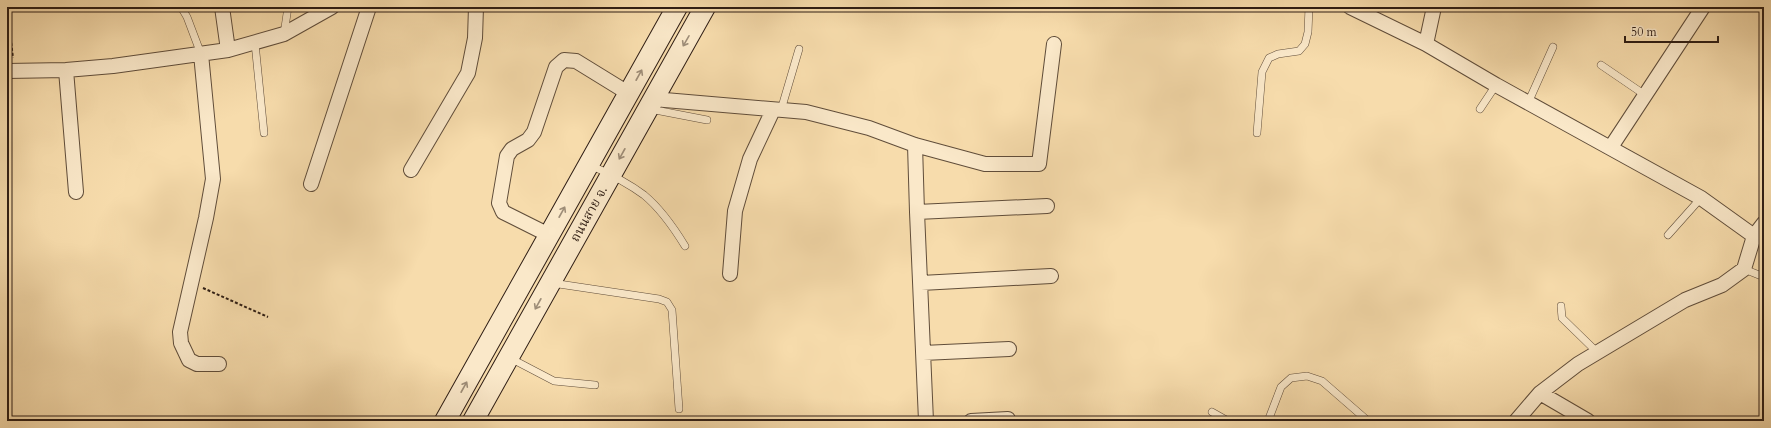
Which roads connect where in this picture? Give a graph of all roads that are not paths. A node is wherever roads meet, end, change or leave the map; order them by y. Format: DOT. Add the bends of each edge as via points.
graph roads {
  1 [pos="181,7"];
  2 [pos="222,7"];
  3 [pos="288,7"];
  4 [pos="332,7"];
  5 [pos="369,7"];
  6 [pos="476,7"];
  7 [pos="677,7"];
  8 [pos="705,7"];
  9 [pos="1309,7"];
  10 [pos="1350,7"];
  11 [pos="1434,7"];
  12 [pos="1703,7"];
  13 [pos="284,34"];
  14 [pos="255,43"];
  15 [pos="1054,44"];
  16 [pos="1426,44"];
  17 [pos="1552,47"];
  18 [pos="799,49"];
  19 [pos="228,50"];
  20 [pos="201,54"];
  21 [pos="1601,65"];
  22 [pos="66,70"];
  23 [pos="10,71"];
  24 [pos="1496,85"];
  25 [pos="628,93"];
  26 [pos="1645,95"];
  27 [pos="1528,102"];
  28 [pos="650,104"];
  29 [pos="1480,109"];
  30 [pos="777,110"];
  31 [pos="707,120"];
  32 [pos="264,133"];
  33 [pos="1257,133"];
  34 [pos="916,145"];
  35 [pos="1610,147"];
  36 [pos="589,164"];
  37 [pos="410,170"];
  38 [pos="611,175"];
  39 [pos="311,184"];
  40 [pos="76,192"];
  41 [pos="1702,198"];
  42 [pos="1047,206"];
  43 [pos="917,212"];
  44 [pos="1764,223"];
  45 [pos="549,235"];
  46 [pos="1668,235"];
  47 [pos="1754,236"];
  48 [pos="685,246"];
  49 [pos="1744,269"];
  50 [pos="730,274"];
  51 [pos="1051,276"];
  52 [pos="1764,277"];
  53 [pos="550,283"];
  54 [pos="921,283"];
  55 [pos="1561,306"];
  56 [pos="1009,349"];
  57 [pos="1598,352"];
  58 [pos="923,353"];
  59 [pos="509,357"];
  60 [pos="219,364"];
  61 [pos="594,385"];
  62 [pos="1540,393"];
  63 [pos="679,409"];
  64 [pos="1212,412"];
  65 [pos="1008,419"];
  66 [pos="445,421"];
  67 [pos="473,421"];
  68 [pos="926,421"];
  69 [pos="971,421"];
  70 [pos="1228,421"];
  71 [pos="1268,421"];
  72 [pos="1368,421"];
  73 [pos="1516,421"];
  74 [pos="1588,421"];
  1 -- 20 [label="lane"];
  2 -- 19 [label="street"];
  3 -- 13 [label="lane"];
  4 -- 13 [label="street"];
  5 -- 39 [label="street"];
  6 -- 37 [label="street" via="475,38 468,73"];
  25 -- 7 [label="main road, ถนนสาย จ., one-way"];
  8 -- 28 [label="main road, ถนนสาย จ., one-way"];
  9 -- 33 [label="lane" via="1305,44 1299,51 1269,58 1262,72"];
  10 -- 16 [label="street"];
  11 -- 16 [label="street"];
  12 -- 26 [label="street"];
  13 -- 14 [label="street"];
  14 -- 19 [label="street"];
  14 -- 32 [label="lane"];
  15 -- 34 [label="street" via="1039,164 985,164"];
  16 -- 24 [label="street"];
  17 -- 27 [label="lane"];
  18 -- 30 [label="lane"];
  19 -- 20 [label="street"];
  20 -- 22 [label="street"];
  20 -- 60 [label="street" via="213,179 180,332 181,342 189,360 197,364"];
  21 -- 26 [label="lane"];
  22 -- 23 [label="street"];
  22 -- 40 [label="street"];
  24 -- 27 [label="street"];
  24 -- 29 [label="lane"];
  25 -- 36 [label="main road, ถนนสาย จ."];
  25 -- 45 [label="street" via="576,61 564,60 556,66 534,132 507,156 500,203 503,212"];
  26 -- 35 [label="street"];
  27 -- 35 [label="street"];
  28 -- 30 [label="street"];
  28 -- 31 [label="lane"];
  28 -- 38 [label="main road, ถนนสาย จ., one-way"];
  30 -- 34 [label="street" via="806,112 869,128"];
  30 -- 50 [label="street" via="750,159 735,211"];
  34 -- 43 [label="street"];
  35 -- 41 [label="street"];
  36 -- 38 [label="lane"];
  45 -- 36 [label="main road, ถนนสาย จ., one-way"];
  38 -- 48 [label="lane" via="645,196 672,225"];
  38 -- 53 [label="main road, ถนนสาย จ."];
  41 -- 46 [label="lane"];
  41 -- 47 [label="street"];
  42 -- 43 [label="street"];
  43 -- 54 [label="street"];
  44 -- 47 [label="street"];
  66 -- 45 [label="main road, ถนนสาย จ., one-way"];
  47 -- 49 [label="street"];
  49 -- 52 [label="lane"];
  49 -- 57 [label="street" via="1722,285 1685,300"];
  51 -- 54 [label="street"];
  53 -- 59 [label="main road, ถนนสาย จ., one-way"];
  53 -- 63 [label="lane" via="667,302 672,310"];
  54 -- 58 [label="street"];
  55 -- 57 [label="lane" via="1562,318"];
  56 -- 58 [label="street"];
  57 -- 62 [label="street"];
  58 -- 68 [label="street"];
  59 -- 61 [label="lane" via="554,381"];
  59 -- 67 [label="main road, ถนนสาย จ."];
  62 -- 73 [label="street"];
  62 -- 74 [label="street"];
  64 -- 70 [label="lane"];
  65 -- 69 [label="street"];
  71 -- 72 [label="lane" via="1281,386 1291,378 1307,376 1322,381"];
}
